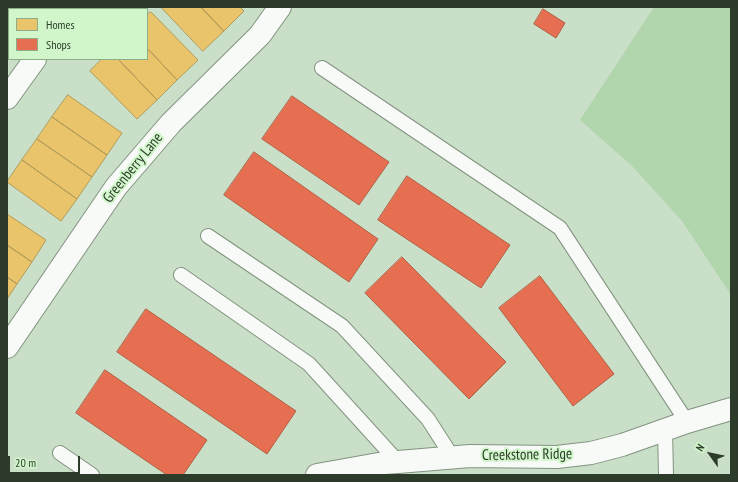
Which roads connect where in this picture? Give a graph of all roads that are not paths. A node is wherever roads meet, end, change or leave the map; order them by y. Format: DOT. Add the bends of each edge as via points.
graph roads {
  1 [pos="280,7"];
  2 [pos="34,60"];
  3 [pos="322,68"];
  4 [pos="7,98"];
  5 [pos="208,236"];
  6 [pos="181,275"];
  7 [pos="7,347"];
  8 [pos="731,410"];
  9 [pos="687,422"];
  10 [pos="665,431"];
  11 [pos="60,453"];
  12 [pos="453,458"];
  13 [pos="398,462"];
  14 [pos="92,475"];
  15 [pos="317,475"];
  16 [pos="666,475"];
  1 -- 7 [label="street, Greenberry Lane" via="260,35 171,123 116,186"];
  2 -- 4 [label="street"];
  3 -- 9 [label="lane" via="560,228"];
  5 -- 12 [label="lane" via="342,326 428,419"];
  6 -- 13 [label="lane" via="310,364"];
  8 -- 9 [label="street, Creekstone Ridge"];
  9 -- 10 [label="street, Creekstone Ridge"];
  10 -- 12 [label="street, Creekstone Ridge" via="622,445 557,457"];
  10 -- 16 [label="lane"];
  11 -- 14 [label="lane"];
  12 -- 13 [label="street, Creekstone Ridge"];
  13 -- 15 [label="street, Creekstone Ridge"];
}
